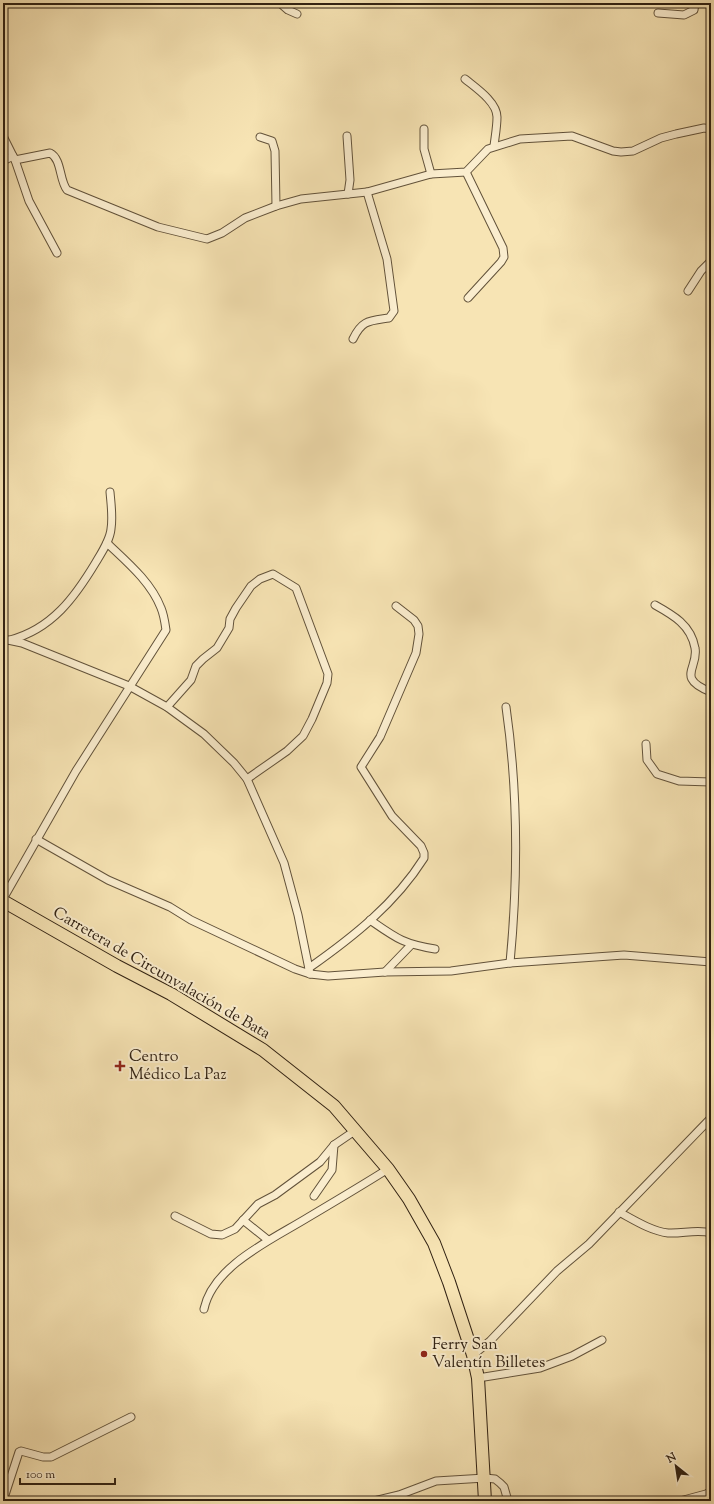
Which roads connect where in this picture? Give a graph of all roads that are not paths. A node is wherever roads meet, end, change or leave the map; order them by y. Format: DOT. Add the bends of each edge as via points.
graph roads {
  1 [pos="280,3"];
  2 [pos="695,3"];
  3 [pos="658,13"];
  4 [pos="297,14"];
  5 [pos="465,80"];
  6 [pos="424,129"];
  7 [pos="711,130"];
  8 [pos="3,136"];
  9 [pos="347,136"];
  10 [pos="260,137"];
  11 [pos="494,146"];
  12 [pos="14,158"];
  13 [pos="3,161"];
  14 [pos="466,172"];
  15 [pos="431,174"];
  16 [pos="367,192"];
  17 [pos="348,194"];
  18 [pos="276,206"];
  19 [pos="57,253"];
  20 [pos="711,261"];
  21 [pos="688,291"];
  22 [pos="468,298"];
  23 [pos="353,339"];
  24 [pos="110,492"];
  25 [pos="3,538"];
  26 [pos="107,543"];
  27 [pos="3,545"];
  28 [pos="655,605"];
  29 [pos="396,606"];
  30 [pos="6,640"];
  31 [pos="129,686"];
  32 [pos="711,692"];
  33 [pos="166,707"];
  34 [pos="506,707"];
  35 [pos="646,744"];
  36 [pos="248,779"];
  37 [pos="711,782"];
  38 [pos="36,839"];
  39 [pos="3,900"];
  40 [pos="370,920"];
  41 [pos="411,945"];
  42 [pos="435,949"];
  43 [pos="711,962"];
  44 [pos="510,963"];
  45 [pos="309,971"];
  46 [pos="385,972"];
  47 [pos="711,1118"];
  48 [pos="356,1130"];
  49 [pos="334,1145"];
  50 [pos="388,1169"];
  51 [pos="314,1196"];
  52 [pos="619,1212"];
  53 [pos="175,1216"];
  54 [pos="243,1220"];
  55 [pos="711,1233"];
  56 [pos="268,1240"];
  57 [pos="204,1309"];
  58 [pos="602,1340"];
  59 [pos="473,1355"];
  60 [pos="478,1378"];
  61 [pos="131,1417"];
  62 [pos="485,1478"];
  63 [pos="711,1491"];
  64 [pos="3,1501"];
  65 [pos="374,1501"];
  66 [pos="485,1501"];
  67 [pos="508,1501"];
  68 [pos="680,1501"];
  1 -- 4 [label="street"];
  2 -- 3 [label="street" via="694,10 684,15"];
  5 -- 11 [label="street" via="477,89 495,110 497,116"];
  6 -- 15 [label="street" via="424,148"];
  7 -- 11 [label="street" via="704,128 661,138 633,151 613,151 572,136 528,138"];
  8 -- 12 [label="street"];
  9 -- 17 [label="street" via="350,164"];
  10 -- 18 [label="street" via="272,141 276,151"];
  11 -- 14 [label="street" via="480,155"];
  12 -- 13 [label="street"];
  12 -- 18 [label="street" via="50,153 56,158 62,182 67,190 158,227 207,239 245,218"];
  12 -- 19 [label="street" via="29,202"];
  14 -- 15 [label="street"];
  14 -- 22 [label="street" via="503,248 504,257"];
  15 -- 16 [label="street"];
  16 -- 17 [label="street"];
  16 -- 23 [label="street" via="387,258 394,311 389,318 364,323"];
  17 -- 18 [label="street" via="316,197"];
  20 -- 21 [label="street"];
  24 -- 26 [label="street" via="112,529"];
  25 -- 27 [label="street"];
  26 -- 30 [label="street" via="84,582 60,612 32,632"];
  26 -- 31 [label="street" via="134,569 152,592 161,608 166,630"];
  28 -- 32 [label="street" via="672,614 687,628 696,649 691,668 692,677 701,688"];
  29 -- 40 [label="street" via="418,626 416,653 380,738 361,767 392,816 421,846 424,858 399,894"];
  30 -- 31 [label="street"];
  31 -- 33 [label="street"];
  31 -- 38 [label="street"];
  33 -- 36 [label="street" via="204,734"];
  33 -- 36 [label="street" via="191,680 196,666 216,648 229,628 230,619 236,608 252,586 260,579 273,574 293,585 323,657 328,674 327,684 303,736 287,752"];
  34 -- 44 [label="street" via="512,746 515,819 514,920"];
  35 -- 37 [label="street" via="647,760 657,774 679,780"];
  36 -- 45 [label="street" via="284,863"];
  38 -- 39 [label="street"];
  38 -- 45 [label="street" via="108,880 170,907 191,920 295,969"];
  39 -- 48 [label="main road, Carretera de Circunvalación de Bata" via="171,994 263,1050 334,1106"];
  40 -- 41 [label="street" via="395,938"];
  40 -- 45 [label="street"];
  41 -- 42 [label="street"];
  41 -- 46 [label="street"];
  43 -- 44 [label="street" via="624,956"];
  44 -- 46 [label="street" via="451,971"];
  45 -- 46 [label="street" via="328,976"];
  47 -- 52 [label="street"];
  48 -- 49 [label="street"];
  48 -- 50 [label="main road, Carretera de Circunvalación de Bata"];
  49 -- 51 [label="street" via="332,1170"];
  49 -- 54 [label="street" via="320,1162 275,1196 258,1204"];
  50 -- 56 [label="street"];
  50 -- 59 [label="main road, Carretera de Circunvalación de Bata" via="434,1243"];
  52 -- 55 [label="street" via="658,1232"];
  52 -- 59 [label="street"];
  53 -- 54 [label="street" via="211,1234 222,1235 235,1229"];
  54 -- 56 [label="street"];
  56 -- 57 [label="street" via="221,1277 207,1296"];
  58 -- 60 [label="street" via="572,1356 540,1368"];
  59 -- 60 [label="main road, Carretera de Circunvalación de Bata"];
  60 -- 62 [label="main road, Carretera de Circunvalación de Bata"];
  61 -- 64 [label="street" via="51,1457 43,1458 19,1452"];
  62 -- 65 [label="street" via="436,1481 400,1496"];
  62 -- 66 [label="main road, Carretera de Circunvalación de Bata"];
  62 -- 67 [label="street" via="495,1479 500,1483"];
  63 -- 68 [label="street"];
}
